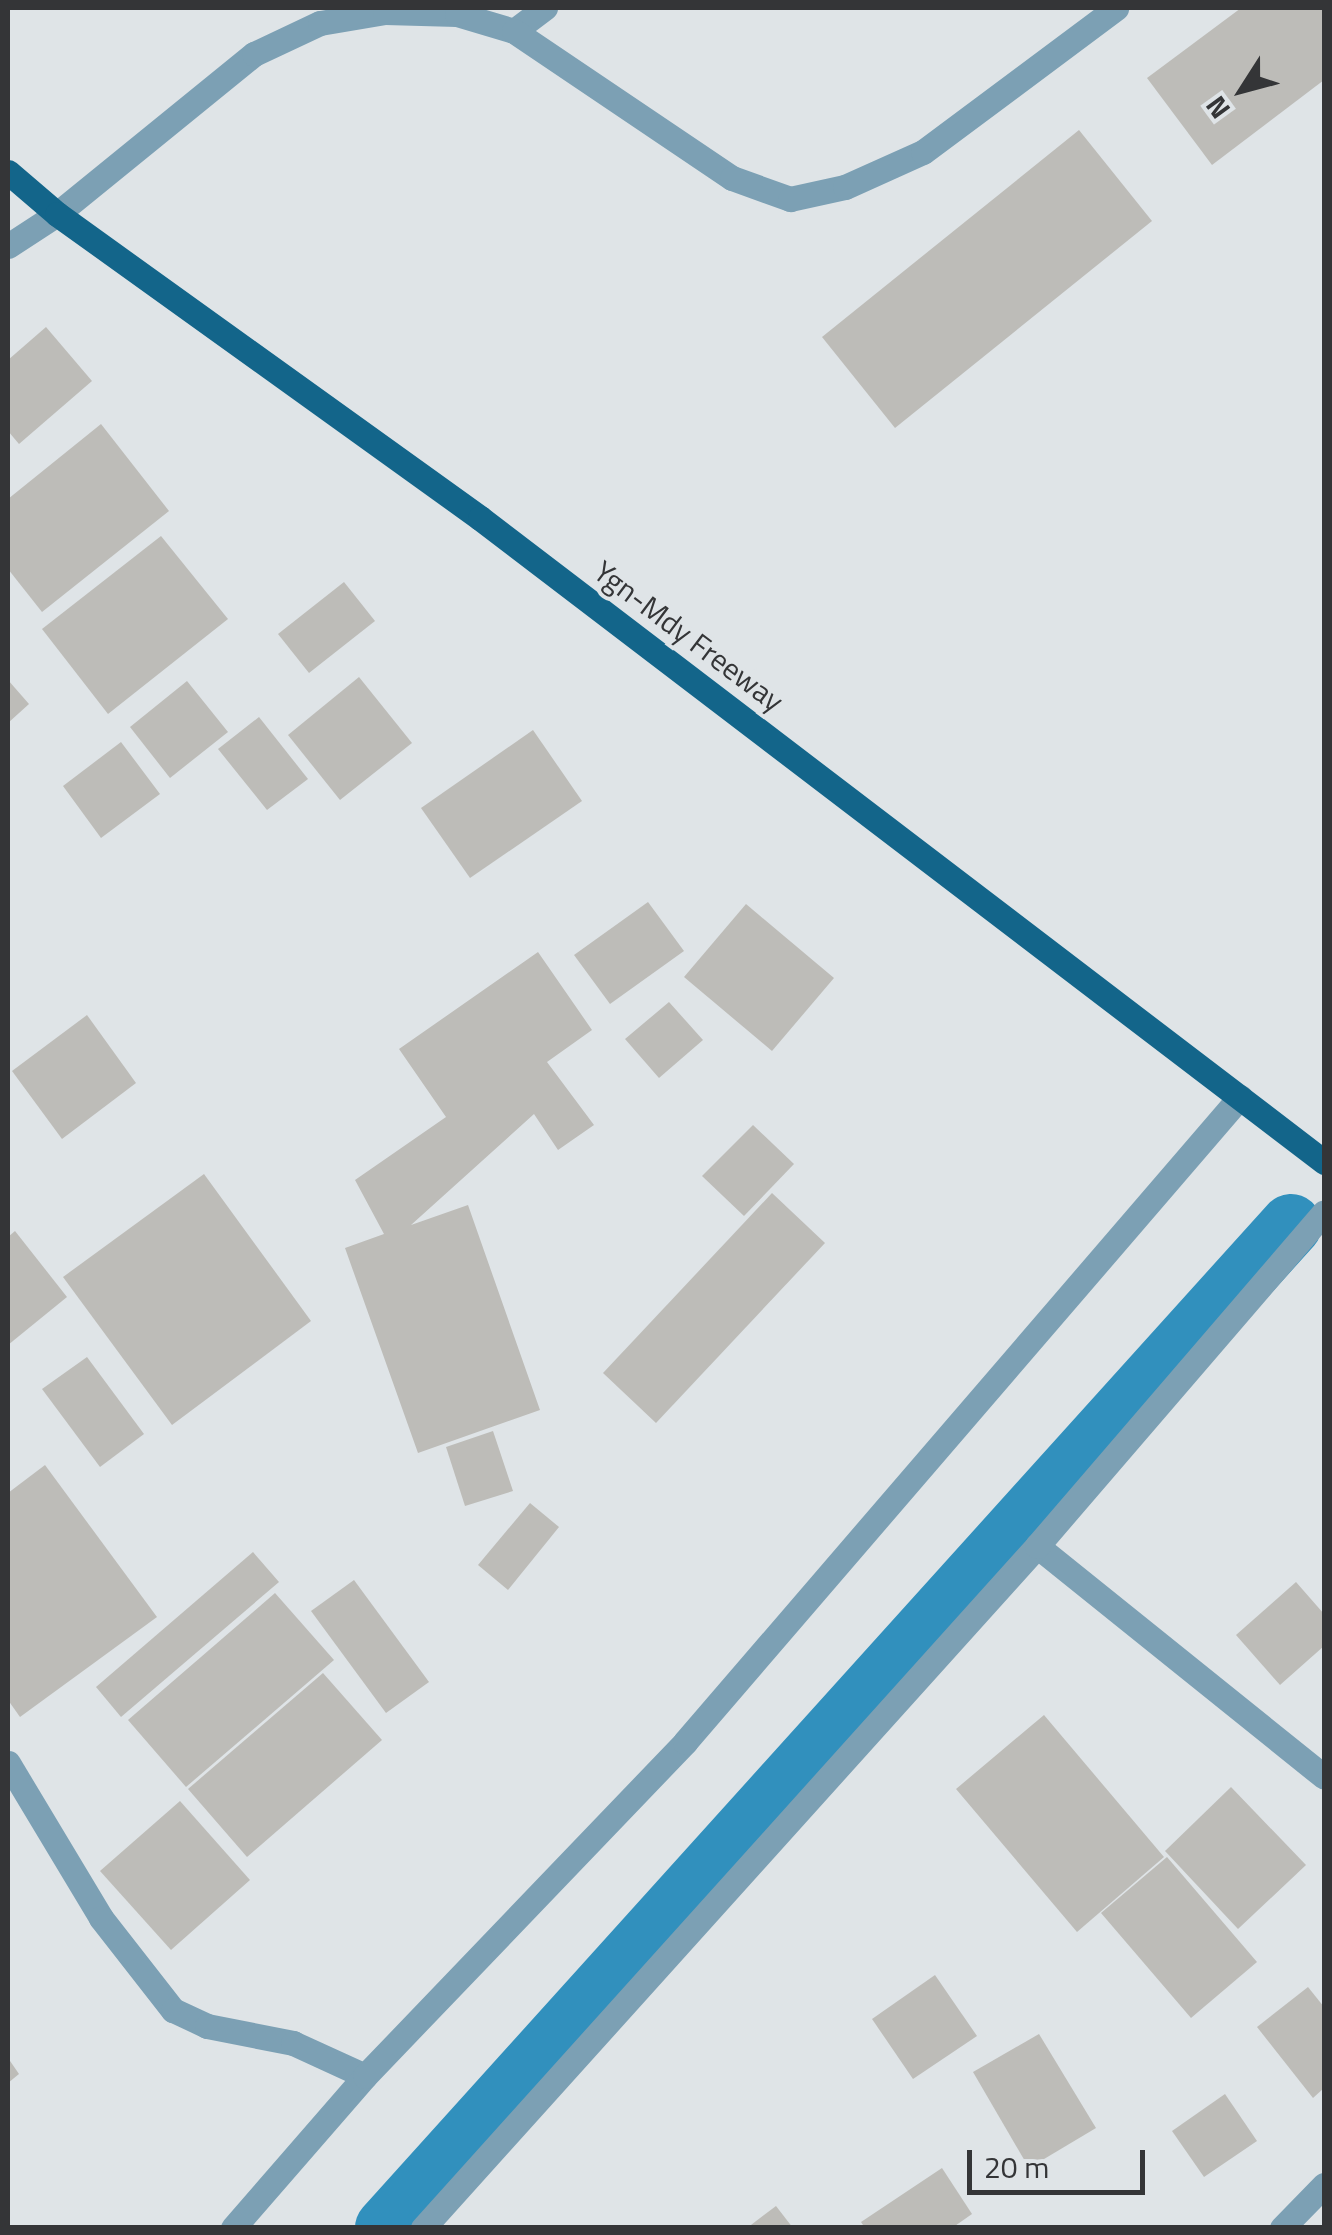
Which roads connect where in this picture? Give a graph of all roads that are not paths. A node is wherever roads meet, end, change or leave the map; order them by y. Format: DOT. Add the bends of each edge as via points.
graph roads {
  1 [pos="545,8"];
  2 [pos="1116,8"];
  3 [pos="514,32"];
  4 [pos="8,172"];
  5 [pos="57,214"];
  6 [pos="8,246"];
  7 [pos="1240,1097"];
  8 [pos="1324,1162"];
  9 [pos="1324,1212"];
  10 [pos="1037,1546"];
  11 [pos="8,1763"];
  12 [pos="1324,1777"];
  13 [pos="365,2076"];
  14 [pos="1324,2185"];
  15 [pos="233,2228"];
  16 [pos="423,2228"];
  17 [pos="1282,2228"];
  1 -- 3 [label="street"];
  2 -- 3 [label="street" via="923,152 844,187 790,200 732,178"];
  3 -- 5 [label="street" via="457,14 386,12 320,23 254,54"];
  4 -- 5 [label="main road, Ygn-Mdy Freeway"];
  5 -- 6 [label="street"];
  5 -- 7 [label="main road, Ygn-Mdy Freeway" via="480,518"];
  7 -- 8 [label="main road, Ygn-Mdy Freeway"];
  7 -- 13 [label="street" via="685,1742"];
  9 -- 10 [label="street"];
  10 -- 12 [label="street"];
  10 -- 16 [label="street"];
  11 -- 13 [label="street" via="101,1918 142,1978 174,2010 207,2026 293,2043"];
  13 -- 15 [label="street"];
  14 -- 17 [label="street"];
}
